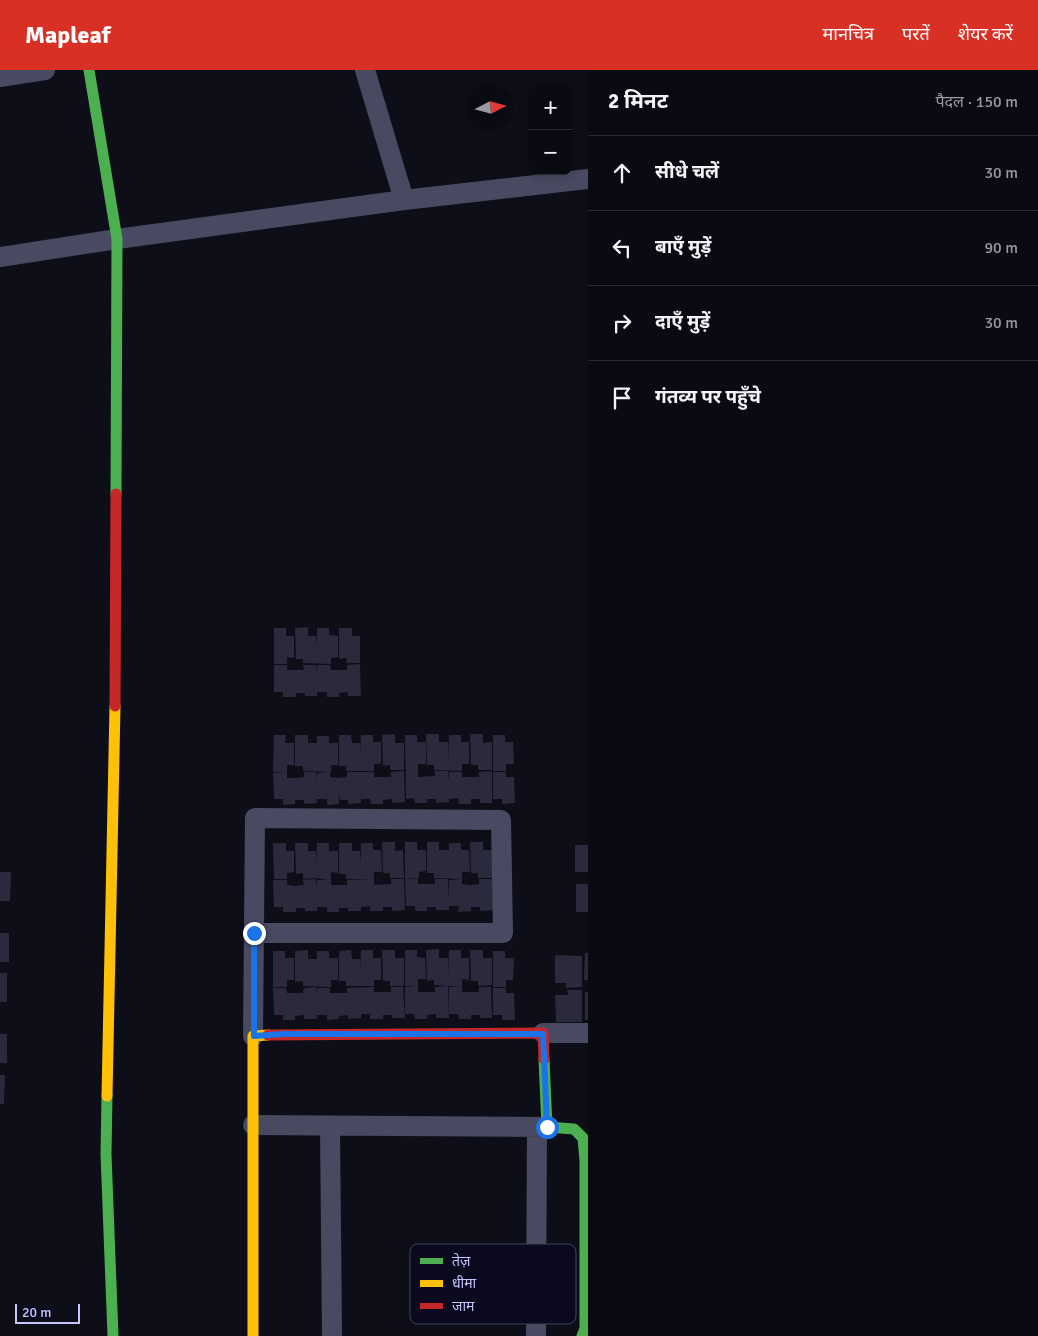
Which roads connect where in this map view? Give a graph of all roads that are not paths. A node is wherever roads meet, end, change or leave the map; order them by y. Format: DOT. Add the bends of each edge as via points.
graph roads {
  1 [pos="45,70"];
  2 [pos="89,70"];
  3 [pos="365,70"];
  4 [pos="0,77"];
  5 [pos="588,179"];
  6 [pos="404,200"];
  7 [pos="117,239"];
  8 [pos="0,257"];
  9 [pos="254,933"];
  10 [pos="588,1033"];
  11 [pos="543,1034"];
  12 [pos="254,1036"];
  13 [pos="253,1126"];
  14 [pos="330,1126"];
  15 [pos="543,1127"];
  16 [pos="539,1244"];
  17 [pos="113,1336"];
  18 [pos="253,1336"];
  19 [pos="332,1336"];
  20 [pos="582,1336"];
  1 -- 4 [label="street"];
  2 -- 7 [label="street"];
  3 -- 6 [label="street"];
  5 -- 6 [label="street"];
  6 -- 7 [label="street"];
  7 -- 8 [label="street"];
  7 -- 17 [label="street" via="116,634 106,1154"];
  9 -- 9 [label="street" via="255,818 501,820 503,933"];
  9 -- 12 [label="street"];
  10 -- 11 [label="street"];
  11 -- 12 [label="street"];
  11 -- 15 [label="street" via="547,1127"];
  12 -- 13 [label="street"];
  13 -- 14 [label="street"];
  13 -- 18 [label="street"];
  14 -- 15 [label="street"];
  14 -- 19 [label="street"];
  15 -- 16 [label="street"];
  15 -- 20 [label="street" via="574,1130 583,1138 586,1181 585,1329"];
}
